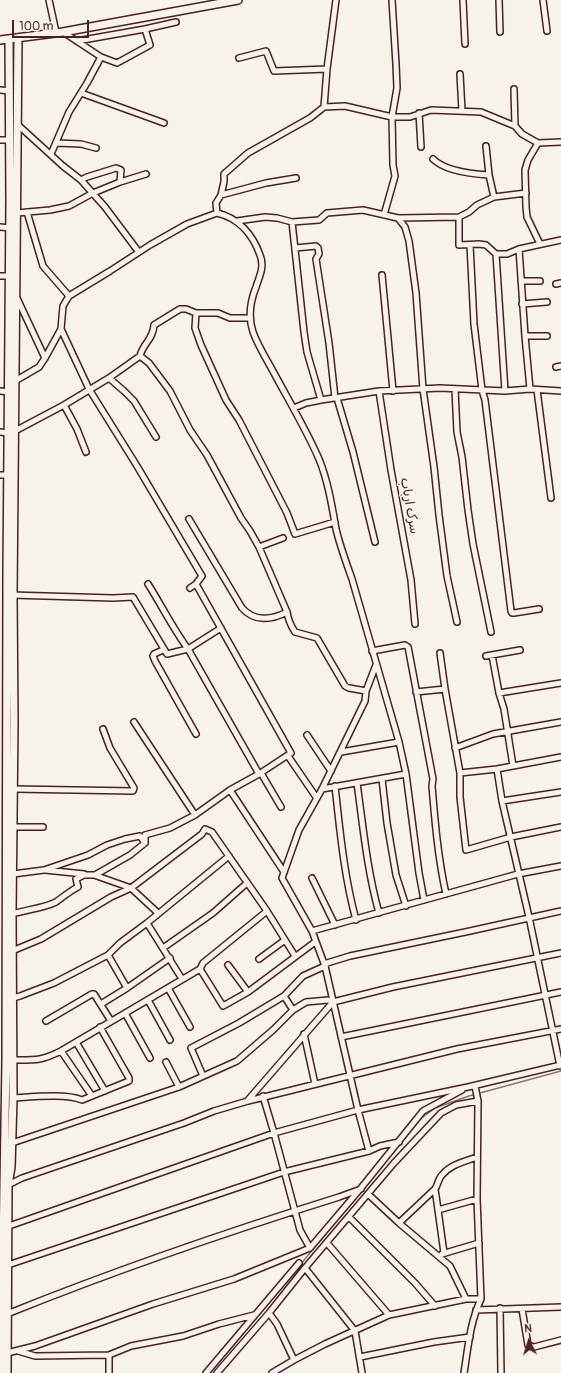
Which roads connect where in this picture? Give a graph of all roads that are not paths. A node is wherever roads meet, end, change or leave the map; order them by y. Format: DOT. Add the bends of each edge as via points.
graph roads {
  1 [pos="49,0"];
  2 [pos="238,0"];
  3 [pos="336,0"];
  4 [pos="392,0"];
  5 [pos="463,0"];
  6 [pos="499,0"];
  7 [pos="543,0"];
  8 [pos="202,3"];
  9 [pos="176,22"];
  10 [pos="145,29"];
  11 [pos="547,31"];
  12 [pos="59,32"];
  13 [pos="500,32"];
  14 [pos="18,38"];
  15 [pos="10,39"];
  16 [pos="0,40"];
  17 [pos="77,41"];
  18 [pos="465,44"];
  19 [pos="101,57"];
  20 [pos="239,58"];
  21 [pos="327,69"];
  22 [pos="460,74"];
  23 [pos="514,89"];
  24 [pos="0,90"];
  25 [pos="10,91"];
  26 [pos="81,93"];
  27 [pos="324,107"];
  28 [pos="462,110"];
  29 [pos="420,113"];
  30 [pos="392,117"];
  31 [pos="164,123"];
  32 [pos="18,125"];
  33 [pos="515,126"];
  34 [pos="0,140"];
  35 [pos="10,140"];
  36 [pos="561,142"];
  37 [pos="56,143"];
  38 [pos="538,143"];
  39 [pos="486,146"];
  40 [pos="421,147"];
  41 [pos="96,148"];
  42 [pos="51,154"];
  43 [pos="433,159"];
  44 [pos="146,174"];
  45 [pos="489,175"];
  46 [pos="296,178"];
  47 [pos="81,180"];
  48 [pos="120,182"];
  49 [pos="93,193"];
  50 [pos="526,193"];
  51 [pos="221,195"];
  52 [pos="494,197"];
  53 [pos="27,212"];
  54 [pos="17,213"];
  55 [pos="217,213"];
  56 [pos="384,215"];
  57 [pos="459,217"];
  58 [pos="398,218"];
  59 [pos="237,221"];
  60 [pos="292,222"];
  61 [pos="0,228"];
  62 [pos="10,228"];
  63 [pos="561,240"];
  64 [pos="540,244"];
  65 [pos="470,245"];
  66 [pos="294,248"];
  67 [pos="519,249"];
  68 [pos="138,252"];
  69 [pos="496,254"];
  70 [pos="382,275"];
  71 [pos="0,276"];
  72 [pos="10,276"];
  73 [pos="521,281"];
  74 [pos="540,281"];
  75 [pos="14,295"];
  76 [pos="69,296"];
  77 [pos="547,302"];
  78 [pos="522,304"];
  79 [pos="196,313"];
  80 [pos="250,318"];
  81 [pos="61,329"];
  82 [pos="524,336"];
  83 [pos="547,336"];
  84 [pos="140,356"];
  85 [pos="45,358"];
  86 [pos="109,378"];
  87 [pos="15,381"];
  88 [pos="89,389"];
  89 [pos="423,389"];
  90 [pos="454,389"];
  91 [pos="530,389"];
  92 [pos="482,390"];
  93 [pos="537,390"];
  94 [pos="0,391"];
  95 [pos="380,391"];
  96 [pos="393,391"];
  97 [pos="505,391"];
  98 [pos="561,391"];
  99 [pos="9,392"];
  100 [pos="561,395"];
  101 [pos="336,398"];
  102 [pos="321,400"];
  103 [pos="64,405"];
  104 [pos="294,408"];
  105 [pos="0,432"];
  106 [pos="12,432"];
  107 [pos="156,437"];
  108 [pos="86,452"];
  109 [pos="4,475"];
  110 [pos="551,498"];
  111 [pos="4,517"];
  112 [pos="189,519"];
  113 [pos="335,522"];
  114 [pos="283,538"];
  115 [pos="375,542"];
  116 [pos="258,547"];
  117 [pos="7,572"];
  118 [pos="7,584"];
  119 [pos="148,584"];
  120 [pos="196,584"];
  121 [pos="190,588"];
  122 [pos="10,595"];
  123 [pos="539,609"];
  124 [pos="287,612"];
  125 [pos="458,622"];
  126 [pos="415,624"];
  127 [pos="221,628"];
  128 [pos="491,632"];
  129 [pos="4,639"];
  130 [pos="188,649"];
  131 [pos="163,650"];
  132 [pos="520,650"];
  133 [pos="372,651"];
  134 [pos="440,653"];
  135 [pos="492,655"];
  136 [pos="486,656"];
  137 [pos="376,665"];
  138 [pos="4,680"];
  139 [pos="561,683"];
  140 [pos="445,689"];
  141 [pos="366,691"];
  142 [pos="416,692"];
  143 [pos="499,693"];
  144 [pos="4,722"];
  145 [pos="134,722"];
  146 [pos="561,722"];
  147 [pos="103,729"];
  148 [pos="506,731"];
  149 [pos="196,734"];
  150 [pos="307,735"];
  151 [pos="399,742"];
  152 [pos="455,748"];
  153 [pos="341,752"];
  154 [pos="288,756"];
  155 [pos="561,757"];
  156 [pos="3,764"];
  157 [pos="513,766"];
  158 [pos="496,769"];
  159 [pos="331,771"];
  160 [pos="260,773"];
  161 [pos="460,773"];
  162 [pos="406,774"];
  163 [pos="382,779"];
  164 [pos="357,782"];
  165 [pos="335,786"];
  166 [pos="322,788"];
  167 [pos="14,789"];
  168 [pos="230,790"];
  169 [pos="561,792"];
  170 [pos="316,797"];
  171 [pos="502,801"];
  172 [pos="281,807"];
  173 [pos="4,813"];
  174 [pos="195,815"];
  175 [pos="14,827"];
  176 [pos="43,827"];
  177 [pos="561,827"];
  178 [pos="511,837"];
  179 [pos="145,843"];
  180 [pos="229,856"];
  181 [pos="3,866"];
  182 [pos="561,866"];
  183 [pos="44,870"];
  184 [pos="284,872"];
  185 [pos="13,874"];
  186 [pos="518,874"];
  187 [pos="95,875"];
  188 [pos="312,878"];
  189 [pos="247,883"];
  190 [pos="131,888"];
  191 [pos="446,894"];
  192 [pos="424,900"];
  193 [pos="406,906"];
  194 [pos="267,911"];
  195 [pos="561,911"];
  196 [pos="379,913"];
  197 [pos="6,914"];
  198 [pos="158,914"];
  199 [pos="529,917"];
  200 [pos="356,920"];
  201 [pos="147,923"];
  202 [pos="335,925"];
  203 [pos="312,931"];
  204 [pos="285,940"];
  205 [pos="315,942"];
  206 [pos="163,948"];
  207 [pos="12,951"];
  208 [pos="561,953"];
  209 [pos="108,955"];
  210 [pos="295,956"];
  211 [pos="3,957"];
  212 [pos="170,958"];
  213 [pos="537,958"];
  214 [pos="259,959"];
  215 [pos="228,965"];
  216 [pos="325,966"];
  217 [pos="200,969"];
  218 [pos="182,979"];
  219 [pos="127,988"];
  220 [pos="168,988"];
  221 [pos="248,992"];
  222 [pos="561,992"];
  223 [pos="545,995"];
  224 [pos="284,996"];
  225 [pos="6,999"];
  226 [pos="148,1000"];
  227 [pos="333,1002"];
  228 [pos="101,1004"];
  229 [pos="293,1010"];
  230 [pos="125,1013"];
  231 [pos="46,1021"];
  232 [pos="111,1021"];
  233 [pos="190,1027"];
  234 [pos="100,1028"];
  235 [pos="561,1029"];
  236 [pos="552,1030"];
  237 [pos="304,1034"];
  238 [pos="341,1038"];
  239 [pos="170,1040"];
  240 [pos="76,1042"];
  241 [pos="3,1045"];
  242 [pos="61,1051"];
  243 [pos="150,1058"];
  244 [pos="13,1060"];
  245 [pos="166,1062"];
  246 [pos="560,1065"];
  247 [pos="203,1076"];
  248 [pos="351,1076"];
  249 [pos="315,1084"];
  250 [pos="475,1086"];
  251 [pos="179,1087"];
  252 [pos="468,1087"];
  253 [pos="105,1091"];
  254 [pos="92,1096"];
  255 [pos="263,1096"];
  256 [pos="13,1098"];
  257 [pos="248,1101"];
  258 [pos="478,1101"];
  259 [pos="3,1104"];
  260 [pos="358,1110"];
  261 [pos="274,1133"];
  262 [pos="399,1142"];
  263 [pos="12,1143"];
  264 [pos="369,1151"];
  265 [pos="477,1157"];
  266 [pos="5,1166"];
  267 [pos="284,1172"];
  268 [pos="4,1176"];
  269 [pos="8,1185"];
  270 [pos="361,1188"];
  271 [pos="435,1189"];
  272 [pos="368,1194"];
  273 [pos="477,1199"];
  274 [pos="296,1210"];
  275 [pos="438,1210"];
  276 [pos="349,1218"];
  277 [pos="399,1223"];
  278 [pos="9,1226"];
  279 [pos="1,1243"];
  280 [pos="327,1243"];
  281 [pos="479,1243"];
  282 [pos="310,1248"];
  283 [pos="441,1255"];
  284 [pos="300,1263"];
  285 [pos="8,1265"];
  286 [pos="305,1268"];
  287 [pos="466,1299"];
  288 [pos="481,1300"];
  289 [pos="1,1302"];
  290 [pos="435,1306"];
  291 [pos="561,1307"];
  292 [pos="500,1308"];
  293 [pos="522,1308"];
  294 [pos="476,1310"];
  295 [pos="269,1313"];
  296 [pos="7,1314"];
  297 [pos="254,1315"];
  298 [pos="390,1315"];
  299 [pos="355,1331"];
  300 [pos="470,1338"];
  301 [pos="561,1340"];
  302 [pos="17,1351"];
  303 [pos="2,1353"];
  304 [pos="108,1355"];
  305 [pos="360,1357"];
  306 [pos="294,1360"];
  307 [pos="1,1373"];
  308 [pos="7,1373"];
  309 [pos="109,1373"];
  310 [pos="206,1373"];
  311 [pos="217,1373"];
  312 [pos="272,1373"];
  313 [pos="362,1373"];
  314 [pos="464,1373"];
  315 [pos="501,1373"];
  1 -- 12 [label="street"];
  2 -- 8 [label="main road"];
  3 -- 21 [label="street"];
  4 -- 30 [label="street" via="397,88"];
  5 -- 18 [label="street"];
  6 -- 13 [label="street"];
  7 -- 11 [label="street"];
  8 -- 12 [label="main road"];
  9 -- 10 [label="street"];
  10 -- 17 [label="street"];
  10 -- 19 [label="street" via="150,46 117,63"];
  12 -- 14 [label="main road"];
  12 -- 17 [label="street"];
  14 -- 15 [label="main road"];
  14 -- 32 [label="main road"];
  15 -- 16 [label="main road"];
  15 -- 25 [label="main road"];
  17 -- 19 [label="street"];
  19 -- 26 [label="street"];
  20 -- 21 [label="street" via="266,51 274,70"];
  21 -- 27 [label="street"];
  22 -- 28 [label="street"];
  23 -- 33 [label="street"];
  24 -- 25 [label="street"];
  25 -- 35 [label="main road"];
  26 -- 31 [label="street"];
  26 -- 37 [label="street" via="69,112"];
  27 -- 30 [label="street" via="345,106"];
  27 -- 51 [label="street" via="310,118 248,153 224,174"];
  28 -- 29 [label="street" via="430,110"];
  28 -- 33 [label="street" via="481,112"];
  29 -- 30 [label="street" via="410,117"];
  29 -- 40 [label="street"];
  30 -- 56 [label="street" via="394,176"];
  32 -- 42 [label="street"];
  32 -- 54 [label="main road"];
  33 -- 38 [label="street" via="522,134"];
  34 -- 35 [label="street"];
  35 -- 62 [label="main road"];
  36 -- 38 [label="street"];
  37 -- 41 [label="street" via="81,144"];
  37 -- 42 [label="street"];
  38 -- 50 [label="street" via="525,170"];
  39 -- 45 [label="street"];
  42 -- 47 [label="street"];
  43 -- 45 [label="street" via="438,164 471,174"];
  44 -- 48 [label="street"];
  45 -- 52 [label="street"];
  46 -- 51 [label="street"];
  47 -- 48 [label="street" via="116,168 121,170"];
  47 -- 49 [label="street"];
  48 -- 49 [label="street"];
  49 -- 53 [label="street" via="69,206"];
  49 -- 68 [label="street"];
  50 -- 52 [label="street"];
  50 -- 64 [label="street" via="527,217"];
  51 -- 55 [label="street" via="216,203"];
  52 -- 57 [label="street"];
  53 -- 54 [label="street"];
  53 -- 76 [label="street" via="43,266"];
  54 -- 75 [label="main road"];
  55 -- 59 [label="street"];
  55 -- 68 [label="street" via="187,224"];
  56 -- 58 [label="street"];
  56 -- 60 [label="street" via="363,210 327,213 319,220"];
  57 -- 58 [label="street"];
  57 -- 65 [label="street" via="459,245"];
  58 -- 89 [label="street" via="405,227 409,241 416,292"];
  59 -- 60 [label="street" via="265,217"];
  59 -- 80 [label="street" via="254,242 261,257 262,273 252,301"];
  60 -- 66 [label="street"];
  61 -- 62 [label="street"];
  62 -- 72 [label="main road"];
  63 -- 64 [label="street"];
  64 -- 67 [label="street"];
  65 -- 69 [label="street" via="486,245"];
  65 -- 92 [label="street" via="474,324"];
  66 -- 101 [label="street" via="318,248 319,254 316,259"];
  66 -- 102 [label="street" via="307,352"];
  67 -- 69 [label="street" via="507,254"];
  67 -- 73 [label="street"];
  68 -- 76 [label="street"];
  69 -- 97 [label="street"];
  70 -- 96 [label="street"];
  71 -- 72 [label="street"];
  72 -- 75 [label="main road"];
  73 -- 74 [label="street"];
  73 -- 78 [label="street"];
  75 -- 85 [label="street"];
  75 -- 87 [label="main road"];
  75 -- 99 [label="main road"];
  76 -- 81 [label="street" via="63,306"];
  77 -- 78 [label="street"];
  78 -- 82 [label="street"];
  79 -- 80 [label="street" via="218,313 230,318"];
  79 -- 84 [label="street" via="180,309 154,325 152,336 141,350"];
  79 -- 113 [label="street" via="194,328 201,345 226,400 287,513 295,534"];
  80 -- 104 [label="street" via="262,351"];
  81 -- 85 [label="street"];
  81 -- 88 [label="street"];
  82 -- 83 [label="street"];
  82 -- 91 [label="street"];
  84 -- 86 [label="street"];
  84 -- 116 [label="street" via="149,363 170,392"];
  85 -- 87 [label="street" via="38,367"];
  86 -- 88 [label="street"];
  86 -- 107 [label="street" via="134,401"];
  87 -- 106 [label="main road"];
  88 -- 103 [label="street"];
  88 -- 120 [label="street" via="202,576"];
  89 -- 90 [label="street"];
  89 -- 96 [label="street"];
  89 -- 125 [label="street" via="447,576"];
  90 -- 92 [label="street"];
  90 -- 128 [label="street" via="457,432 469,517"];
  91 -- 93 [label="street"];
  91 -- 97 [label="street"];
  92 -- 97 [label="street"];
  92 -- 123 [label="street" via="511,611 514,613"];
  93 -- 98 [label="street"];
  93 -- 110 [label="street"];
  94 -- 99 [label="street"];
  95 -- 96 [label="street"];
  95 -- 101 [label="street"];
  95 -- 126 [label="street, سرک ارباب"];
  98 -- 100 [label="street"];
  99 -- 106 [label="main road"];
  101 -- 102 [label="street"];
  101 -- 115 [label="street" via="355,459"];
  102 -- 104 [label="street"];
  103 -- 106 [label="street"];
  103 -- 108 [label="street"];
  104 -- 113 [label="street" via="320,461"];
  105 -- 106 [label="street"];
  106 -- 109 [label="main road"];
  106 -- 117 [label="main road"];
  109 -- 111 [label="main road"];
  111 -- 117 [label="main road"];
  112 -- 124 [label="street" via="247,614 264,619"];
  113 -- 133 [label="street"];
  114 -- 116 [label="street"];
  116 -- 124 [label="street"];
  117 -- 118 [label="main road"];
  118 -- 122 [label="main road"];
  119 -- 130 [label="street"];
  120 -- 121 [label="street"];
  120 -- 127 [label="street"];
  122 -- 129 [label="main road"];
  122 -- 131 [label="street" via="113,598 133,596"];
  122 -- 167 [label="main road"];
  124 -- 141 [label="street" via="295,632 317,638 345,686"];
  127 -- 130 [label="street"];
  127 -- 154 [label="street" via="291,753"];
  129 -- 138 [label="main road"];
  130 -- 131 [label="street" via="167,654"];
  130 -- 160 [label="street"];
  131 -- 149 [label="street" via="153,656"];
  132 -- 135 [label="street"];
  133 -- 137 [label="street"];
  133 -- 142 [label="street" via="405,644 408,647"];
  134 -- 140 [label="street"];
  135 -- 136 [label="street"];
  135 -- 143 [label="street"];
  137 -- 141 [label="street"];
  137 -- 151 [label="street"];
  138 -- 144 [label="main road"];
  139 -- 143 [label="street"];
  140 -- 142 [label="street"];
  140 -- 152 [label="street"];
  141 -- 153 [label="street" via="365,701"];
  142 -- 191 [label="street" via="434,779 432,786 437,836"];
  143 -- 148 [label="street" via="504,709"];
  144 -- 156 [label="main road"];
  145 -- 174 [label="street"];
  146 -- 148 [label="street"];
  147 -- 167 [label="street" via="110,748 133,790"];
  148 -- 152 [label="street"];
  148 -- 157 [label="street"];
  150 -- 159 [label="street"];
  151 -- 153 [label="street"];
  151 -- 162 [label="street"];
  152 -- 161 [label="street"];
  153 -- 159 [label="street"];
  154 -- 160 [label="street"];
  154 -- 170 [label="street"];
  155 -- 157 [label="street"];
  156 -- 173 [label="main road"];
  157 -- 158 [label="street"];
  158 -- 161 [label="street"];
  158 -- 171 [label="street"];
  159 -- 166 [label="street"];
  160 -- 168 [label="street"];
  160 -- 172 [label="street"];
  161 -- 178 [label="street" via="466,850"];
  162 -- 163 [label="street"];
  162 -- 192 [label="street"];
  163 -- 164 [label="street"];
  163 -- 193 [label="street" via="396,875"];
  164 -- 165 [label="street"];
  164 -- 196 [label="street" via="373,893"];
  165 -- 166 [label="street"];
  165 -- 200 [label="street" via="344,861"];
  166 -- 170 [label="street"];
  167 -- 175 [label="main road"];
  168 -- 174 [label="street"];
  168 -- 184 [label="street"];
  169 -- 171 [label="street"];
  170 -- 184 [label="street" via="299,830"];
  171 -- 178 [label="street"];
  173 -- 181 [label="main road"];
  174 -- 179 [label="street" via="170,828 145,835"];
  175 -- 176 [label="street"];
  175 -- 185 [label="main road"];
  177 -- 178 [label="street"];
  178 -- 186 [label="street"];
  179 -- 183 [label="street" via="140,836 125,839"];
  179 -- 187 [label="street" via="130,855"];
  180 -- 189 [label="street"];
  180 -- 190 [label="street" via="212,832 205,829 202,834"];
  180 -- 198 [label="street"];
  181 -- 197 [label="main road"];
  182 -- 186 [label="street"];
  183 -- 185 [label="street"];
  183 -- 187 [label="street"];
  184 -- 203 [label="street" via="282,878"];
  185 -- 197 [label="main road"];
  186 -- 191 [label="street"];
  186 -- 199 [label="street"];
  187 -- 190 [label="street"];
  187 -- 197 [label="street" via="84,875 76,879 78,887 55,902"];
  188 -- 202 [label="street"];
  189 -- 194 [label="street"];
  189 -- 206 [label="street" via="213,913"];
  190 -- 198 [label="street"];
  190 -- 207 [label="street" via="111,897 41,939"];
  191 -- 192 [label="street"];
  192 -- 193 [label="street"];
  193 -- 196 [label="street"];
  194 -- 204 [label="street"];
  194 -- 217 [label="street" via="203,963"];
  195 -- 199 [label="street"];
  196 -- 200 [label="street"];
  197 -- 207 [label="main road"];
  197 -- 211 [label="main road"];
  198 -- 201 [label="street"];
  199 -- 213 [label="street"];
  199 -- 216 [label="street" via="470,932 350,956 327,963"];
  200 -- 202 [label="street"];
  201 -- 206 [label="street"];
  201 -- 209 [label="street"];
  202 -- 203 [label="street"];
  203 -- 205 [label="street"];
  204 -- 210 [label="street"];
  204 -- 214 [label="street"];
  205 -- 210 [label="street"];
  205 -- 216 [label="street"];
  206 -- 212 [label="street"];
  207 -- 225 [label="main road"];
  208 -- 213 [label="street"];
  209 -- 219 [label="street"];
  209 -- 225 [label="street" via="54,984"];
  210 -- 221 [label="street"];
  211 -- 225 [label="main road"];
  212 -- 218 [label="street"];
  212 -- 219 [label="street"];
  213 -- 223 [label="street"];
  213 -- 227 [label="street" via="393,987"];
  215 -- 221 [label="street"];
  216 -- 224 [label="street" via="303,976"];
  216 -- 227 [label="street"];
  217 -- 218 [label="street"];
  217 -- 221 [label="street" via="223,1006"];
  218 -- 220 [label="street"];
  219 -- 228 [label="street"];
  220 -- 226 [label="street"];
  220 -- 233 [label="street"];
  222 -- 223 [label="street"];
  223 -- 236 [label="street"];
  223 -- 238 [label="street"];
  224 -- 229 [label="street"];
  224 -- 247 [label="street" via="191,1048"];
  225 -- 241 [label="main road"];
  225 -- 244 [label="main road"];
  226 -- 230 [label="street"];
  226 -- 239 [label="street"];
  227 -- 229 [label="street" via="306,1002"];
  227 -- 237 [label="street"];
  227 -- 238 [label="street"];
  228 -- 231 [label="street" via="92,994"];
  228 -- 232 [label="street"];
  229 -- 247 [label="street" via="237,1061"];
  230 -- 232 [label="street"];
  230 -- 243 [label="street"];
  232 -- 234 [label="street"];
  234 -- 240 [label="street"];
  234 -- 253 [label="street" via="130,1080"];
  235 -- 236 [label="street"];
  236 -- 246 [label="street"];
  236 -- 248 [label="street" via="457,1049"];
  237 -- 249 [label="street"];
  237 -- 257 [label="street"];
  238 -- 248 [label="street"];
  240 -- 242 [label="street"];
  240 -- 253 [label="street"];
  241 -- 259 [label="main road"];
  242 -- 244 [label="street" via="39,1060"];
  242 -- 254 [label="street"];
  244 -- 256 [label="main road"];
  245 -- 251 [label="street"];
  246 -- 250 [label="street"];
  247 -- 251 [label="street"];
  248 -- 249 [label="street"];
  248 -- 260 [label="street"];
  249 -- 255 [label="street"];
  250 -- 252 [label="street"];
  250 -- 258 [label="street"];
  251 -- 263 [label="street"];
  252 -- 260 [label="street"];
  252 -- 262 [label="street" via="423,1111"];
  253 -- 254 [label="street"];
  254 -- 256 [label="street" via="82,1100 59,1096"];
  255 -- 257 [label="street"];
  255 -- 261 [label="street"];
  256 -- 263 [label="main road"];
  257 -- 269 [label="street"];
  258 -- 265 [label="street"];
  258 -- 272 [label="street" via="456,1105 441,1113"];
  259 -- 266 [label="main road"];
  260 -- 261 [label="street"];
  260 -- 264 [label="street"];
  261 -- 267 [label="street"];
  261 -- 278 [label="street"];
  262 -- 264 [label="street"];
  262 -- 270 [label="street"];
  263 -- 266 [label="main road"];
  264 -- 267 [label="street"];
  265 -- 271 [label="street" via="452,1166 440,1176"];
  265 -- 273 [label="street"];
  266 -- 268 [label="main road"];
  267 -- 274 [label="street"];
  267 -- 285 [label="street"];
  268 -- 269 [label="main road"];
  268 -- 279 [label="main road"];
  269 -- 278 [label="main road"];
  270 -- 274 [label="street"];
  270 -- 282 [label="street"];
  271 -- 275 [label="street"];
  271 -- 277 [label="street"];
  272 -- 276 [label="street"];
  272 -- 277 [label="street"];
  273 -- 275 [label="street"];
  273 -- 281 [label="street"];
  274 -- 282 [label="street" via="300,1230"];
  274 -- 296 [label="street" via="156,1257"];
  275 -- 283 [label="street"];
  276 -- 280 [label="street"];
  276 -- 290 [label="street"];
  277 -- 283 [label="street"];
  278 -- 285 [label="main road"];
  279 -- 289 [label="main road"];
  280 -- 286 [label="street"];
  280 -- 298 [label="street"];
  281 -- 283 [label="street"];
  281 -- 288 [label="street"];
  282 -- 302 [label="street" via="234,1279"];
  283 -- 287 [label="street" via="450,1266"];
  284 -- 297 [label="street"];
  285 -- 296 [label="main road"];
  286 -- 295 [label="street"];
  286 -- 299 [label="street"];
  287 -- 288 [label="street"];
  287 -- 290 [label="street"];
  288 -- 294 [label="street"];
  289 -- 303 [label="main road"];
  290 -- 298 [label="street"];
  291 -- 293 [label="street"];
  292 -- 293 [label="street"];
  292 -- 294 [label="street"];
  292 -- 315 [label="street"];
  293 -- 301 [label="street" via="528,1345"];
  294 -- 300 [label="street"];
  295 -- 306 [label="street"];
  295 -- 311 [label="street"];
  296 -- 303 [label="main road"];
  297 -- 304 [label="street" via="183,1336 131,1346"];
  297 -- 310 [label="street"];
  298 -- 299 [label="street"];
  299 -- 305 [label="street"];
  299 -- 306 [label="street"];
  300 -- 305 [label="street" via="434,1342"];
  300 -- 314 [label="street"];
  302 -- 303 [label="street"];
  302 -- 304 [label="street" via="35,1356"];
  303 -- 307 [label="main road"];
  303 -- 308 [label="main road"];
  304 -- 309 [label="street"];
  305 -- 313 [label="street"];
  306 -- 312 [label="street"];
}
